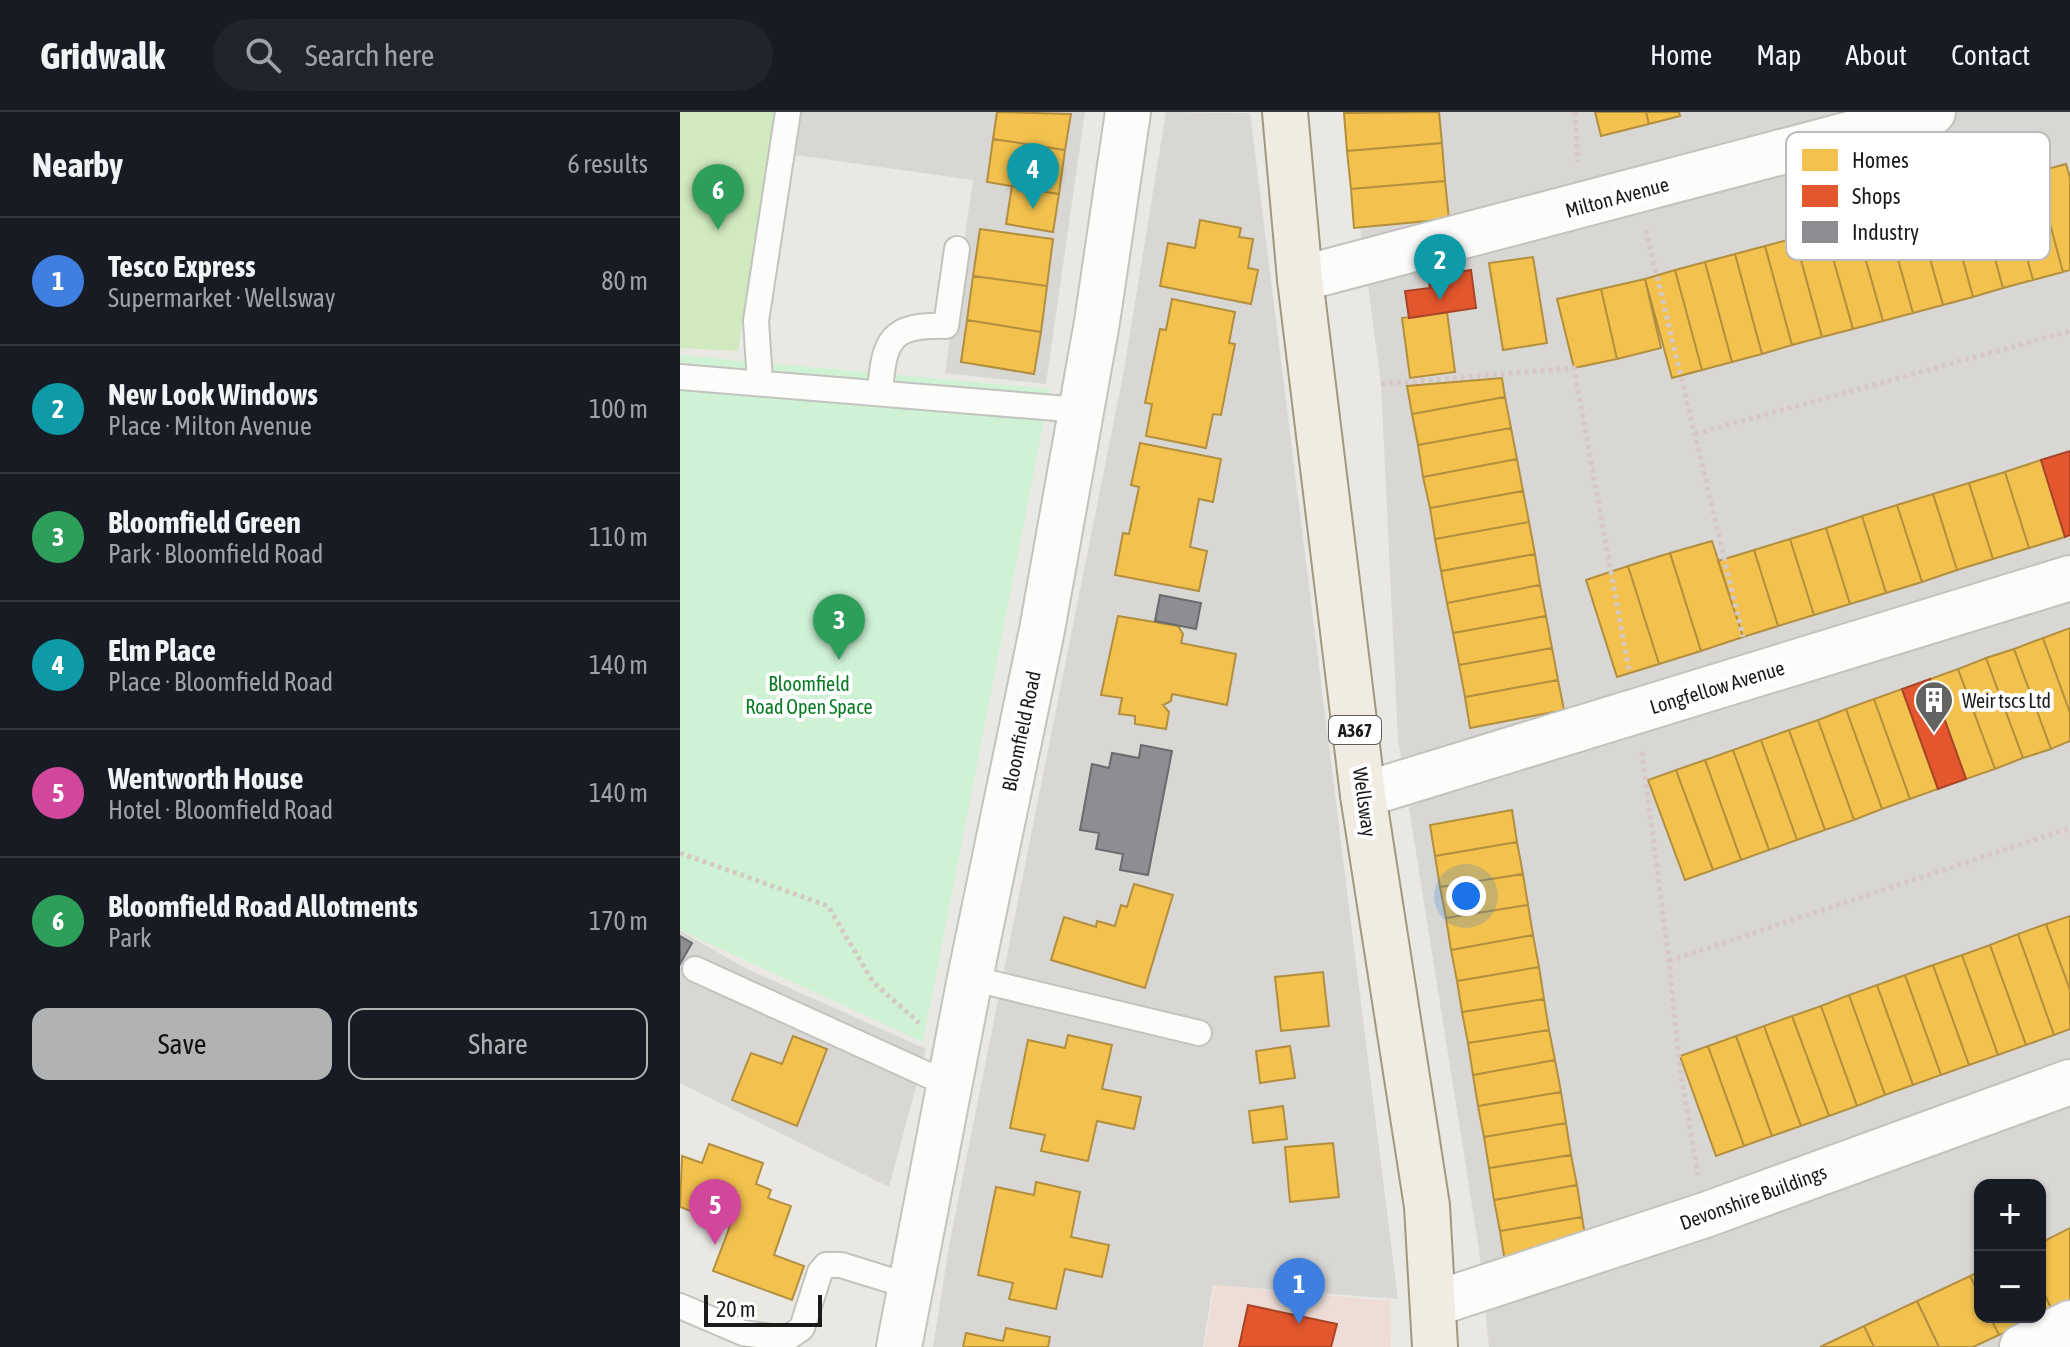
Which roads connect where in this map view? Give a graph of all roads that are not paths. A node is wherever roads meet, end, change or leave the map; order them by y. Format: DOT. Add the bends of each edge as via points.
graph roads {
  1 [pos="788,112"];
  2 [pos="1128,112"];
  3 [pos="1285,112"];
  4 [pos="1933,112"];
  5 [pos="1858,132"];
  6 [pos="1786,151"];
  7 [pos="957,249"];
  8 [pos="1300,279"];
  9 [pos="680,377"];
  10 [pos="760,382"];
  11 [pos="880,392"];
  12 [pos="1080,410"];
  13 [pos="2070,578"];
  14 [pos="1363,795"];
  15 [pos="695,969"];
  16 [pos="970,978"];
  17 [pos="1199,1033"];
  18 [pos="953,1064"];
  19 [pos="2070,1082"];
  20 [pos="909,1286"];
  21 [pos="1434,1304"];
  22 [pos="680,1306"];
  23 [pos="2070,1323"];
  24 [pos="899,1347"];
  25 [pos="1435,1347"];
  26 [pos="2022,1347"];
  1 -- 10 [label="lane" via="756,321"];
  2 -- 12 [label="street, Bloomfield Road"];
  3 -- 8 [label="main road, Wellsway / A367"];
  4 -- 5 [label="street, Milton Avenue"];
  6 -- 8 [label="street, Milton Avenue"];
  7 -- 11 [label="lane" via="946,326 918,325 896,335 882,360"];
  8 -- 14 [label="main road, Wellsway / A367"];
  9 -- 10 [label="lane"];
  10 -- 11 [label="lane"];
  11 -- 12 [label="lane"];
  12 -- 16 [label="street, Bloomfield Road" via="1042,630"];
  13 -- 14 [label="street, Longfellow Avenue"];
  14 -- 21 [label="main road, Wellsway / A367" via="1427,1206"];
  15 -- 18 [label="lane"];
  16 -- 17 [label="lane"];
  16 -- 18 [label="street, Bloomfield Road"];
  18 -- 20 [label="street, Bloomfield Road"];
  19 -- 21 [label="street, Devonshire Buildings" via="1705,1215"];
  20 -- 22 [label="lane" via="826,1265 802,1328 786,1339 743,1333"];
  20 -- 24 [label="street, Bloomfield Road"];
  21 -- 25 [label="main road, Wellsway / A367"];
  23 -- 26 [label="street"];
}
